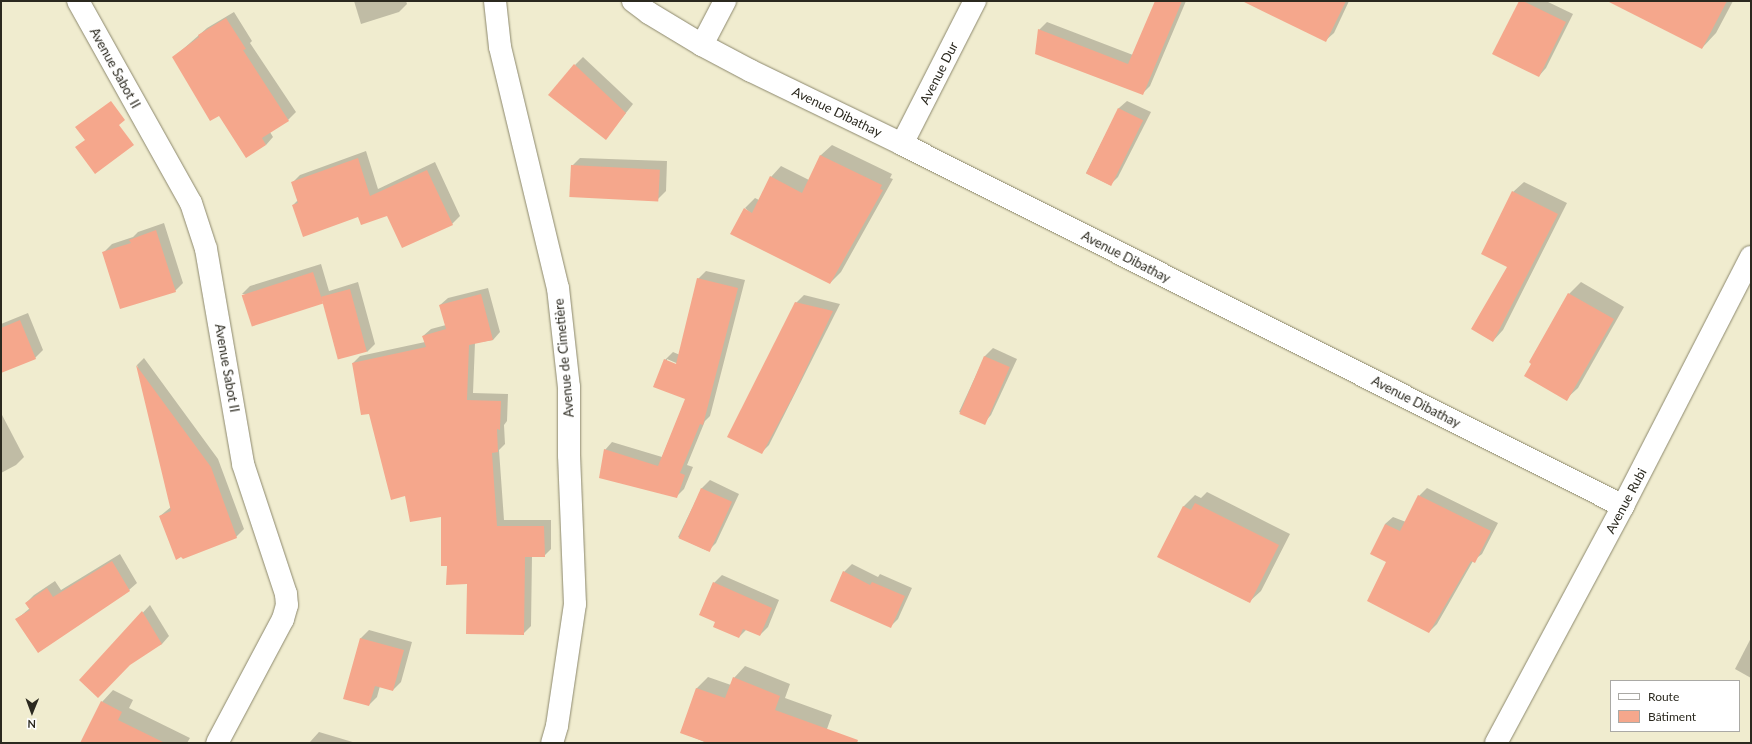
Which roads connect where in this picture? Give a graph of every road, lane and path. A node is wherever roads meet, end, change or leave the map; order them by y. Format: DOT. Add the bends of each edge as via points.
graph roads {
  1 [pos="78,1"];
  2 [pos="495,1"];
  3 [pos="633,1"];
  4 [pos="725,1"];
  5 [pos="975,1"];
  6 [pos="702,45"];
  7 [pos="902,144"];
  8 [pos="1751,258"];
  9 [pos="1624,506"];
  10 [pos="217,743"];
  11 [pos="552,743"];
  12 [pos="1496,743"];
  1 -- 10 [label="street, Avenue Sabot II" via="191,203 206,249 243,464 286,594 287,605 283,619"];
  2 -- 11 [label="street, Avenue de Cimetière" via="500,48 558,288 569,387 575,604 557,726"];
  3 -- 6 [label="street, Avenue Dibathay"];
  4 -- 6 [label="street"];
  5 -- 7 [label="street, Avenue Dur"];
  6 -- 7 [label="street, Avenue Dibathay"];
  7 -- 9 [label="street, Avenue Dibathay"];
  8 -- 9 [label="street, Avenue Rubi"];
  9 -- 12 [label="street, Avenue Rubi"];
}
